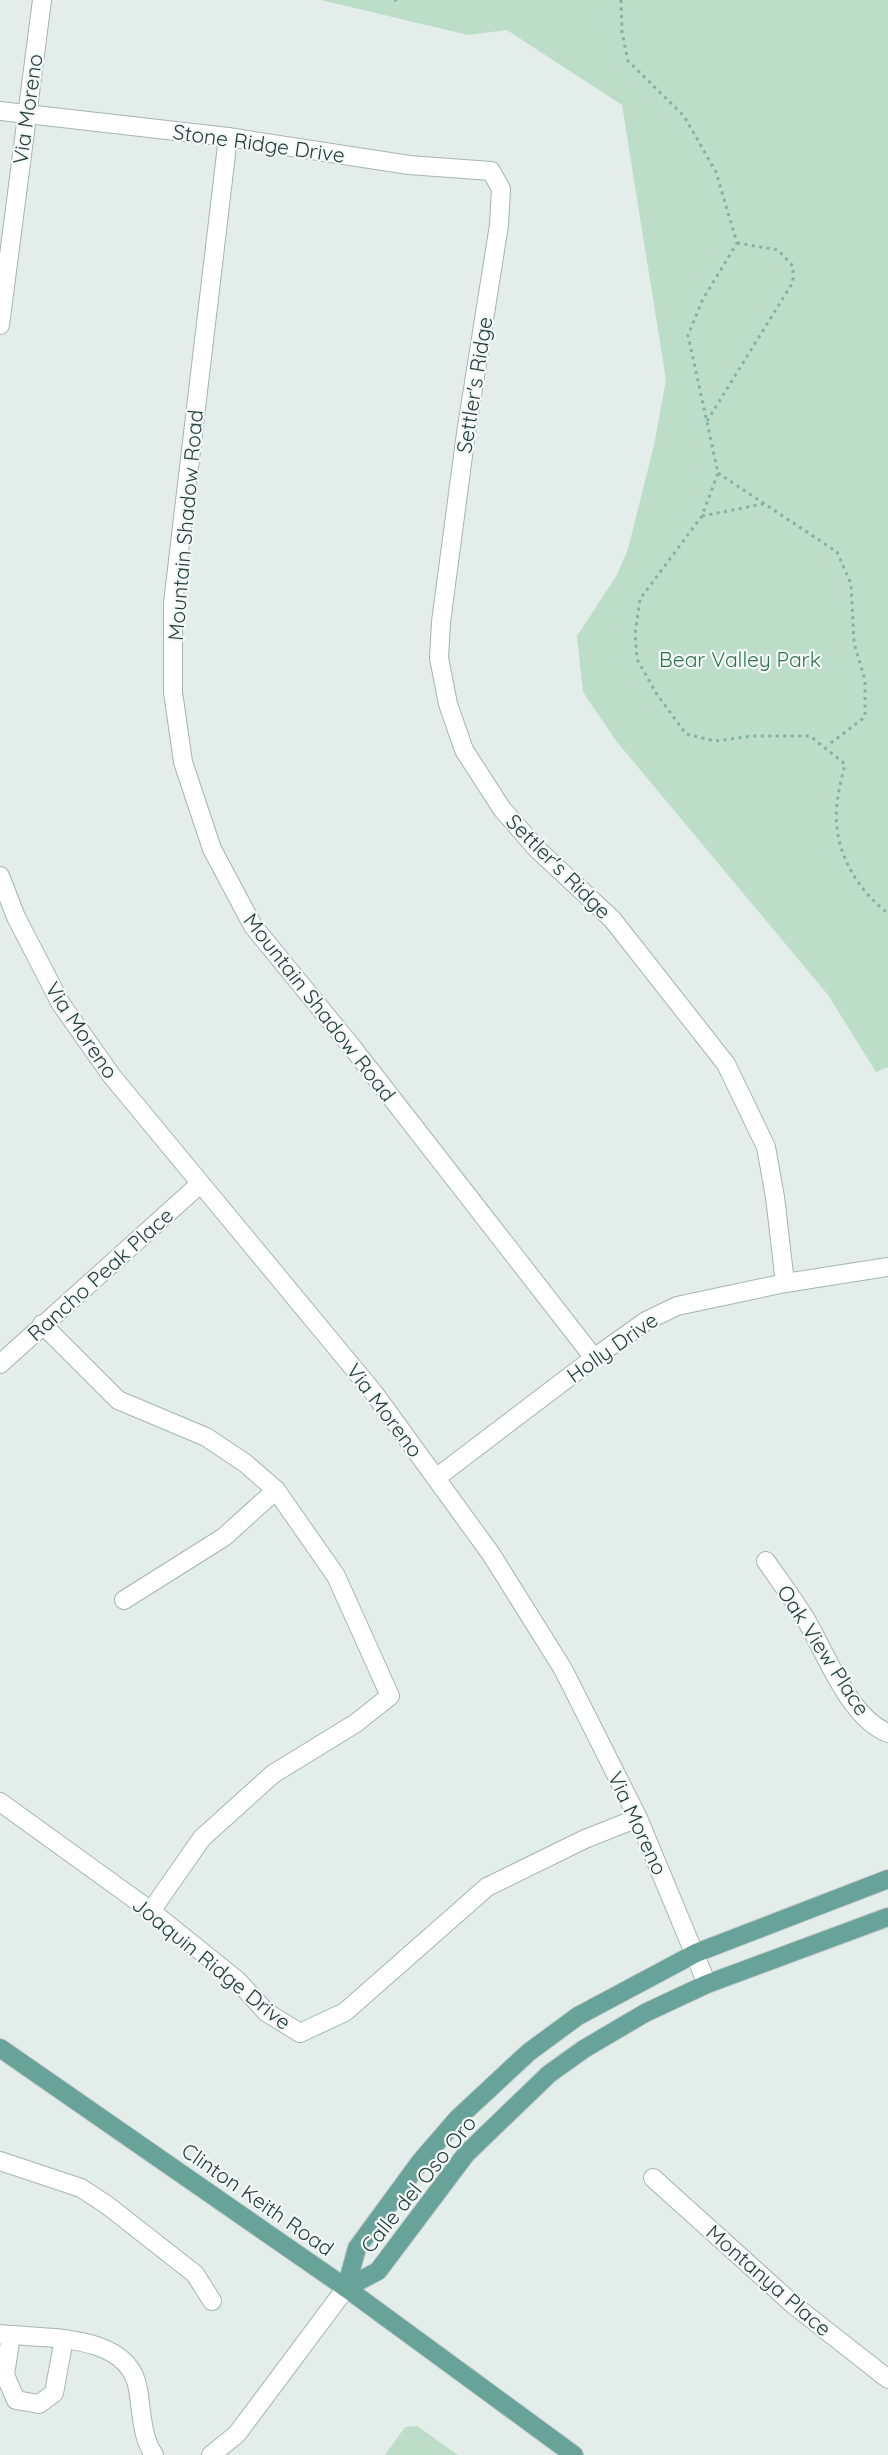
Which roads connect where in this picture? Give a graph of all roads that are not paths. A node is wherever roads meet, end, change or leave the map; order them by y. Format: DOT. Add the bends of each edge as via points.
graph roads {
  1 [pos="42,0"];
  2 [pos="0,111"];
  3 [pos="26,114"];
  4 [pos="228,137"];
  5 [pos="491,171"];
  6 [pos="0,325"];
  7 [pos="0,876"];
  8 [pos="200,1184"];
  9 [pos="888,1267"];
  10 [pos="785,1283"];
  11 [pos="42,1324"];
  12 [pos="594,1358"];
  13 [pos="0,1364"];
  14 [pos="436,1478"];
  15 [pos="276,1490"];
  16 [pos="766,1561"];
  17 [pos="124,1600"];
  18 [pos="887,1733"];
  19 [pos="0,1802"];
  20 [pos="638,1818"];
  21 [pos="888,1880"];
  22 [pos="151,1911"];
  23 [pos="888,1917"];
  24 [pos="696,1953"];
  25 [pos="707,1984"];
  26 [pos="0,2048"];
  27 [pos="3,2163"];
  28 [pos="653,2178"];
  29 [pos="346,2288"];
  30 [pos="212,2301"];
  31 [pos="5,2335"];
  32 [pos="64,2339"];
  33 [pos="888,2379"];
  34 [pos="154,2455"];
  35 [pos="211,2455"];
  36 [pos="574,2455"];
  1 -- 3 [label="street, Via Moreno"];
  2 -- 3 [label="street, Stone Ridge Drive"];
  3 -- 4 [label="street, Stone Ridge Drive"];
  3 -- 6 [label="street, Via Moreno"];
  4 -- 5 [label="street, Stone Ridge Drive" via="409,165"];
  4 -- 12 [label="street, Mountain Shadow Road" via="173,603 173,692 183,762 212,849 253,926"];
  5 -- 10 [label="street, Settler's Ridge" via="501,189 499,225 441,622 440,658 448,704 464,750 502,809 537,849 612,919 726,1064 766,1147"];
  7 -- 8 [label="street, Via Moreno" via="16,917 62,1004 111,1075"];
  8 -- 11 [label="street, Rancho Peak Place"];
  8 -- 14 [label="street, Via Moreno" via="368,1384"];
  9 -- 10 [label="street, Holly Drive"];
  10 -- 12 [label="street, Holly Drive" via="677,1306 646,1321"];
  11 -- 13 [label="street, Rancho Peak Place"];
  11 -- 15 [label="street" via="118,1400 206,1437"];
  12 -- 14 [label="street, Holly Drive"];
  14 -- 20 [label="street, Via Moreno" via="563,1669"];
  15 -- 17 [label="street" via="224,1537"];
  15 -- 22 [label="street" via="336,1576 390,1696 356,1723 264,1782 202,1838"];
  16 -- 18 [label="street, Oak View Place" via="805,1618 848,1695 868,1721"];
  19 -- 22 [label="street, Joaquin Ridge Drive"];
  20 -- 22 [label="street, Joaquin Ridge Drive" via="585,1839 488,1887 345,2012 300,2033 266,2012 238,1981"];
  20 -- 24 [label="street, Via Moreno"];
  21 -- 24 [label="main road, Calle del Oso Oro"];
  23 -- 25 [label="main road, Calle del Oso Oro"];
  24 -- 25 [label="street, Via Moreno"];
  24 -- 29 [label="main road, Calle del Oso Oro" via="578,2016 529,2052 458,2118 420,2162 357,2248"];
  25 -- 29 [label="main road, Calle del Oso Oro" via="603,2037 549,2074 466,2154 378,2271"];
  26 -- 29 [label="main road, Clinton Keith Road"];
  27 -- 30 [label="street" via="81,2188 107,2205 195,2274"];
  28 -- 33 [label="street, Montanya Place" via="795,2306"];
  29 -- 35 [label="street" via="237,2434"];
  29 -- 36 [label="main road, Clinton Keith Road"];
  31 -- 32 [label="street"];
  31 -- 32 [label="street" via="5,2374 16,2400 39,2404 54,2393"];
  32 -- 34 [label="street" via="102,2345 126,2363 138,2386 141,2419"];
}
